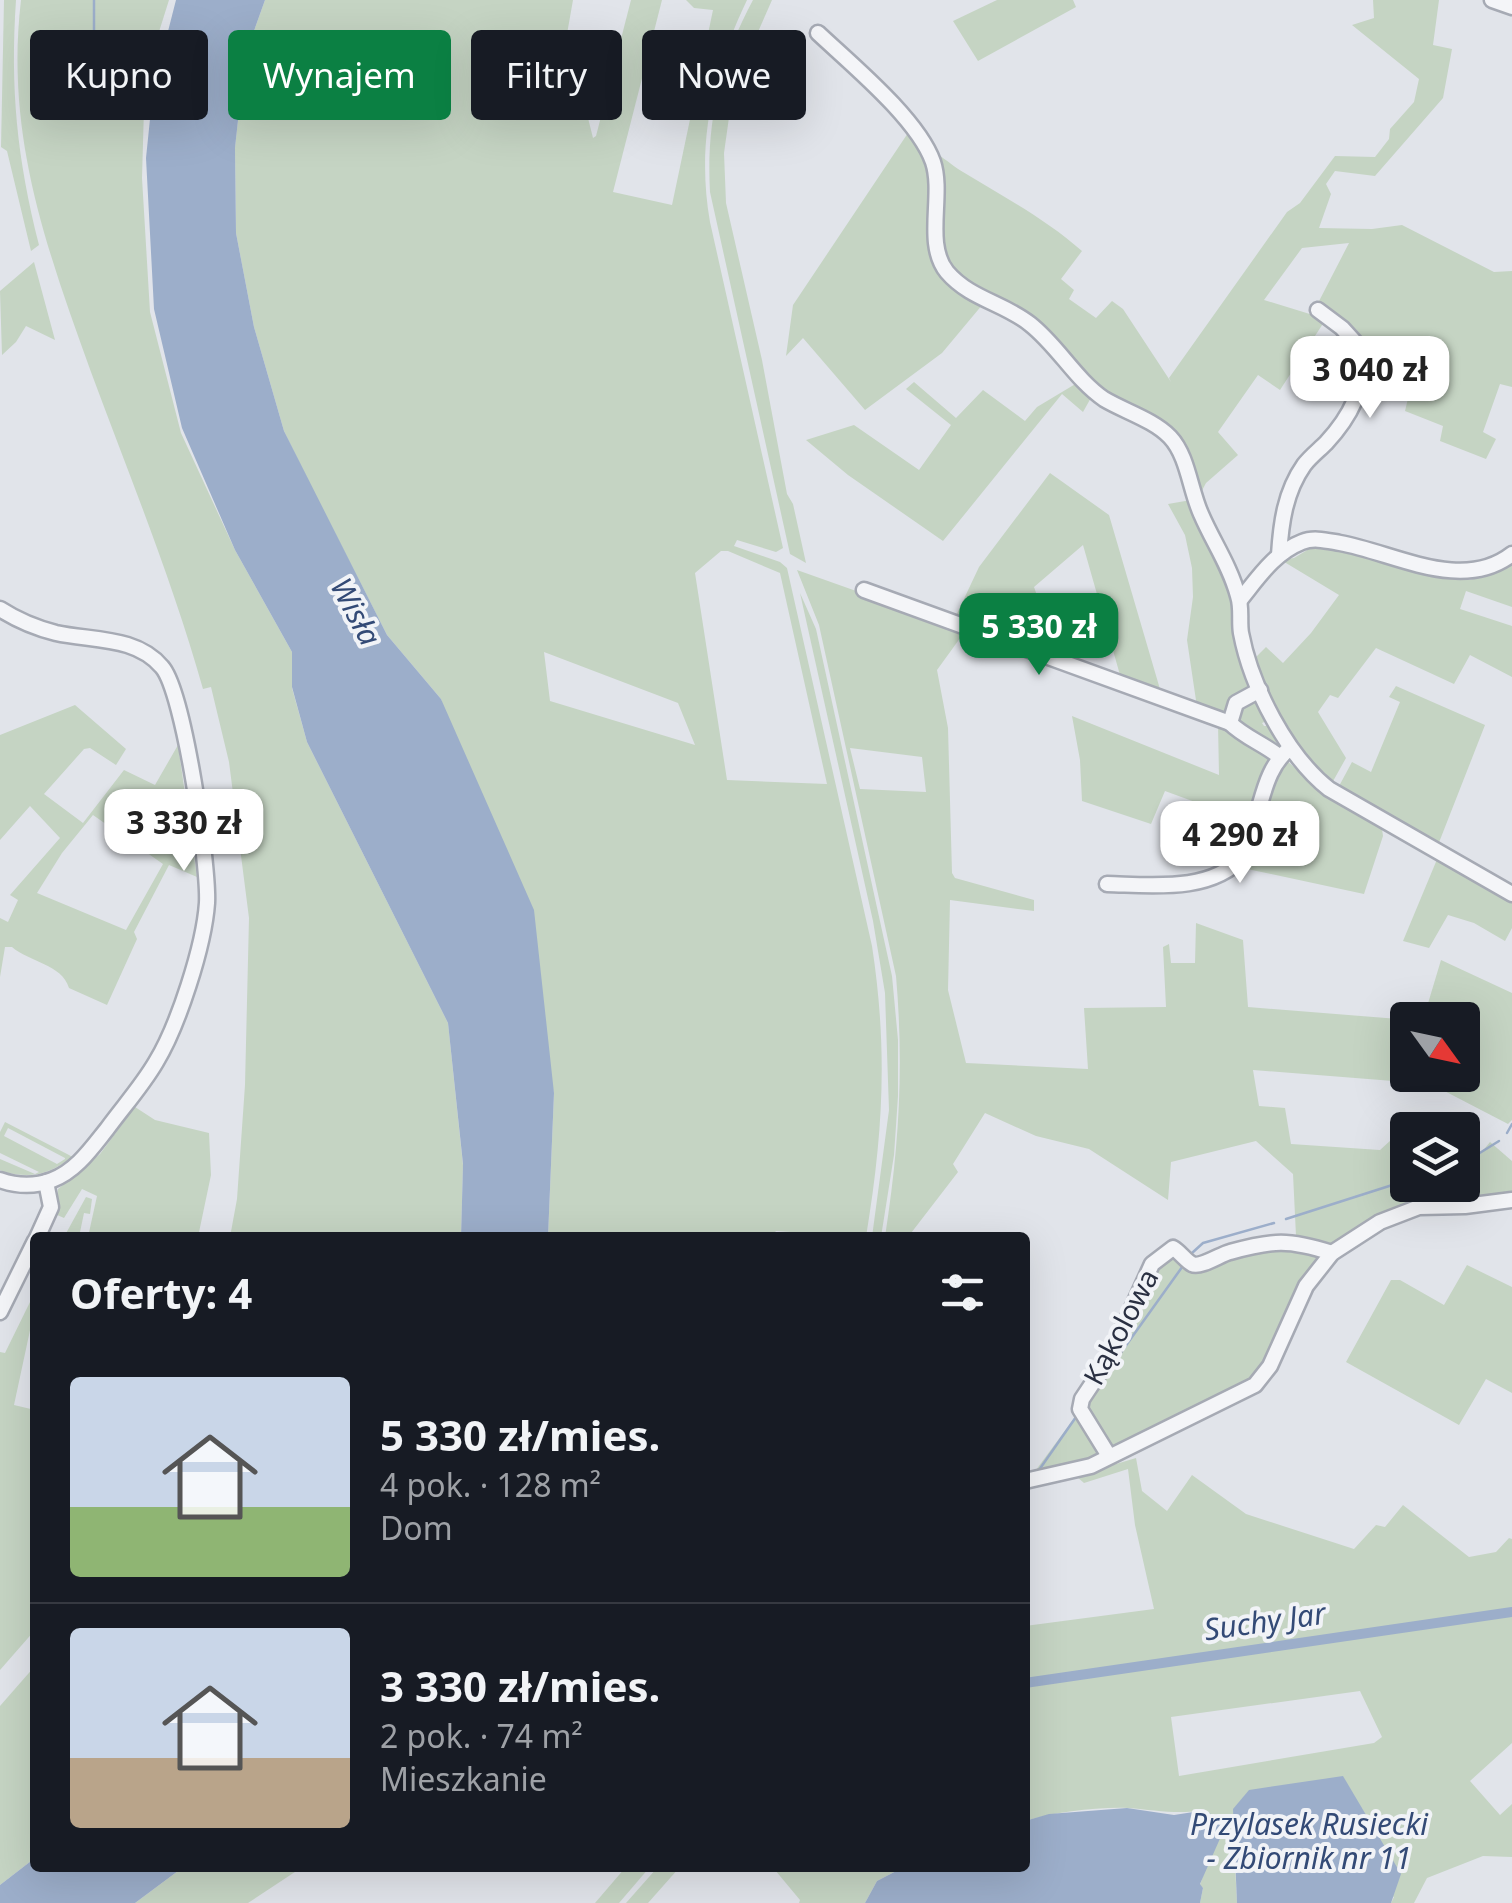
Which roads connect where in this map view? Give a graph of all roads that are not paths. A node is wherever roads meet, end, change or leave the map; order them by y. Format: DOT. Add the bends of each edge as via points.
graph roads {
  1 [pos="1492,0"];
  2 [pos="1512,7"];
  3 [pos="818,33"];
  4 [pos="1318,310"];
  5 [pos="1279,554"];
  6 [pos="1512,554"];
  7 [pos="864,590"];
  8 [pos="1240,600"];
  9 [pos="0,609"];
  10 [pos="1260,690"];
  11 [pos="1230,723"];
  12 [pos="1284,753"];
  13 [pos="1107,884"];
  14 [pos="1512,894"];
  15 [pos="0,1180"];
  16 [pos="46,1182"];
  17 [pos="1512,1200"];
  18 [pos="39,1232"];
  19 [pos="30,1251"];
  20 [pos="1332,1253"];
  21 [pos="0,1312"];
  22 [pos="1109,1456"];
  23 [pos="1030,1480"];
  1 -- 2 [label="street"];
  3 -- 8 [label="street" via="914,130 932,159 939,258 951,276 1028,322 1102,397 1170,436"];
  4 -- 5 [label="street" via="1362,351 1362,381 1348,415 1305,463 1290,494"];
  5 -- 6 [label="street" via="1315,539 1477,572"];
  5 -- 8 [label="street"];
  7 -- 11 [label="street"];
  8 -- 10 [label="street" via="1242,634"];
  9 -- 16 [label="street" via="52,632 135,647 164,669 181,713 206,867 202,932 164,1048 81,1161"];
  10 -- 11 [label="street" via="1236,703"];
  10 -- 12 [label="street"];
  11 -- 12 [label="street"];
  12 -- 13 [label="street" via="1270,772 1244,856 1188,884"];
  12 -- 14 [label="street" via="1331,790"];
  15 -- 16 [label="street"];
  16 -- 18 [label="street" via="51,1207"];
  17 -- 20 [label="street" via="1420,1207 1380,1222"];
  19 -- 21 [label="street"];
  20 -- 22 [label="street" via="1306,1286 1255,1385"];
  20 -- 22 [label="street, Kąkolowa" via="1272,1242 1198,1264 1174,1248 1152,1264 1081,1403"];
  22 -- 23 [label="street"];
}
